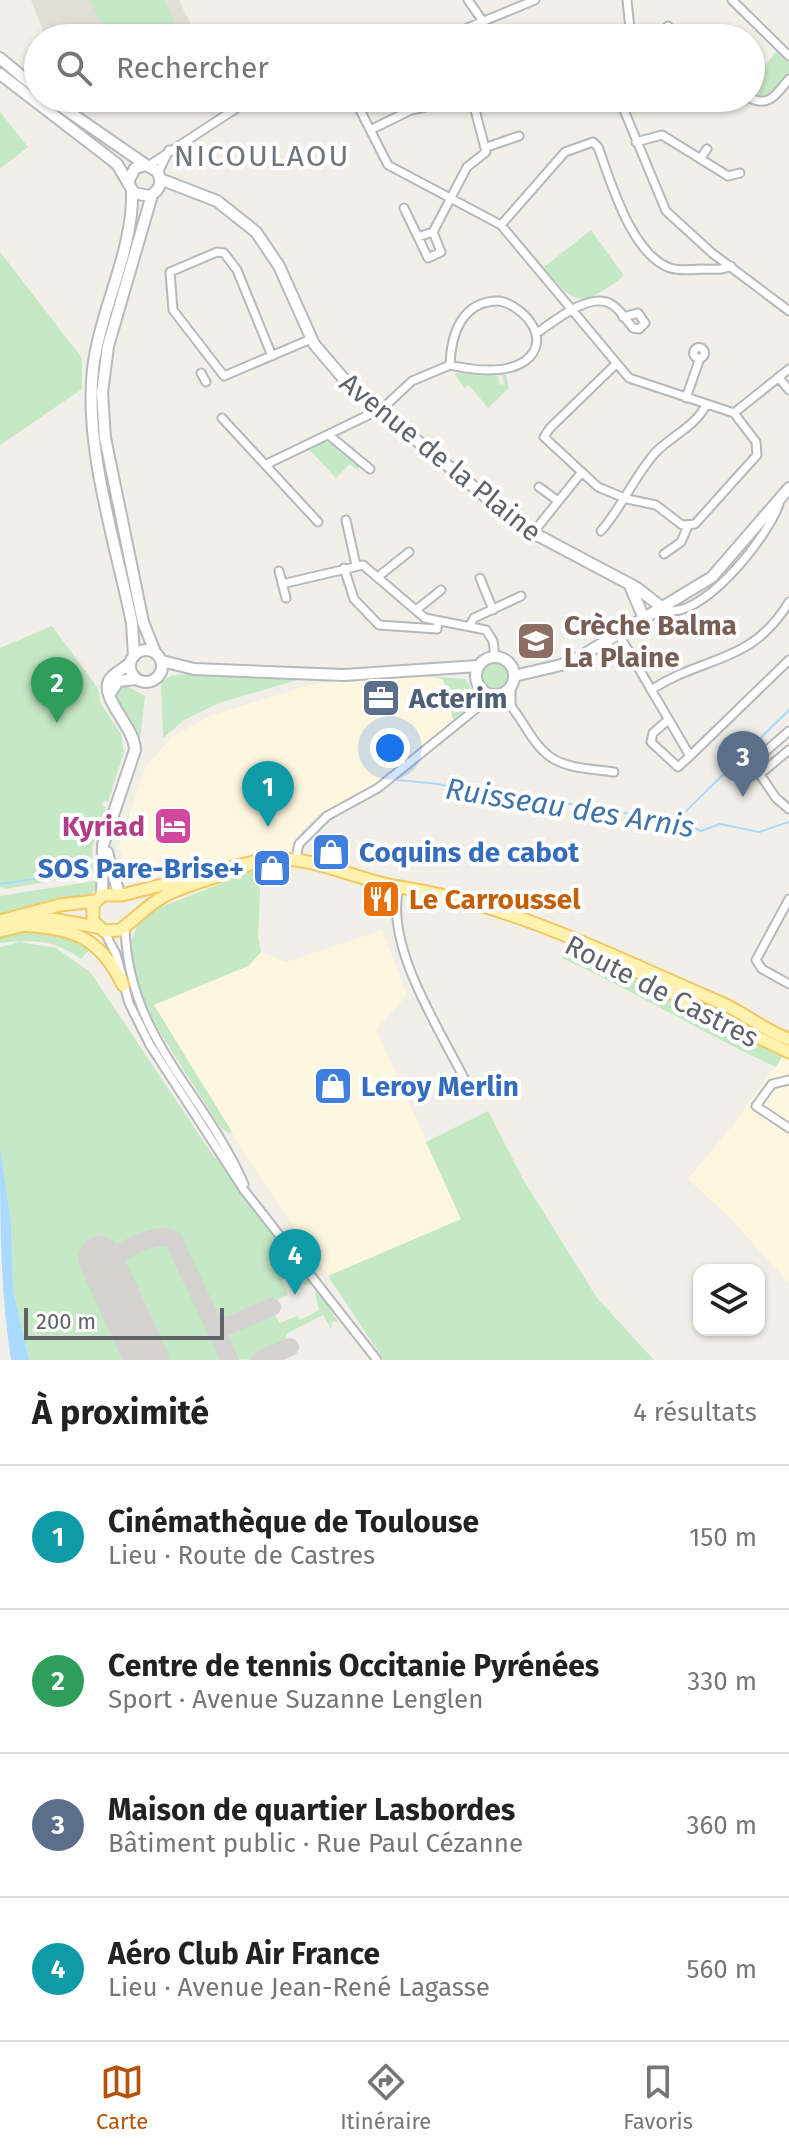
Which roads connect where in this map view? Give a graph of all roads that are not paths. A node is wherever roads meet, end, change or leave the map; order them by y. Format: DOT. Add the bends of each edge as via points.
graph roads {
  1 [pos="468,0"];
  2 [pos="535,0"];
  3 [pos="627,0"];
  4 [pos="733,0"];
  5 [pos="482,20"];
  6 [pos="473,24"];
  7 [pos="630,24"];
  8 [pos="757,24"];
  9 [pos="765,32"];
  10 [pos="789,56"];
  11 [pos="0,58"];
  12 [pos="0,74"];
  13 [pos="24,78"];
  14 [pos="789,79"];
  15 [pos="24,92"];
  16 [pos="765,103"];
  17 [pos="49,112"];
  18 [pos="69,112"];
  19 [pos="230,112"];
  20 [pos="361,112"];
  21 [pos="408,112"];
  22 [pos="476,112"];
  23 [pos="624,112"];
  24 [pos="370,130"];
  25 [pos="519,136"];
  26 [pos="636,142"];
  27 [pos="487,147"];
  28 [pos="707,149"];
  29 [pos="169,150"];
  30 [pos="700,159"];
  31 [pos="147,165"];
  32 [pos="740,173"];
  33 [pos="157,184"];
  34 [pos="130,185"];
  35 [pos="451,198"];
  36 [pos="404,208"];
  37 [pos="501,225"];
  38 [pos="433,232"];
  39 [pos="418,237"];
  40 [pos="721,259"];
  41 [pos="731,266"];
  42 [pos="710,269"];
  43 [pos="570,309"];
  44 [pos="789,311"];
  45 [pos="623,317"];
  46 [pos="537,333"];
  47 [pos="311,339"];
  48 [pos="272,356"];
  49 [pos="697,357"];
  50 [pos="616,364"];
  51 [pos="450,365"];
  52 [pos="789,369"];
  53 [pos="201,373"];
  54 [pos="779,378"];
  55 [pos="206,382"];
  56 [pos="789,390"];
  57 [pos="686,398"];
  58 [pos="706,405"];
  59 [pos="378,409"];
  60 [pos="734,413"];
  61 [pos="222,418"];
  62 [pos="330,436"];
  63 [pos="267,464"];
  64 [pos="370,469"];
  65 [pos="581,473"];
  66 [pos="539,487"];
  67 [pos="785,491"];
  68 [pos="627,499"];
  69 [pos="558,501"];
  70 [pos="346,520"];
  71 [pos="318,522"];
  72 [pos="688,526"];
  73 [pos="601,531"];
  74 [pos="532,534"];
  75 [pos="409,552"];
  76 [pos="664,554"];
  77 [pos="356,565"];
  78 [pos="344,568"];
  79 [pos="279,571"];
  80 [pos="379,576"];
  81 [pos="480,578"];
  82 [pos="282,584"];
  83 [pos="630,586"];
  84 [pos="441,590"];
  85 [pos="521,596"];
  86 [pos="286,598"];
  87 [pos="789,602"];
  88 [pos="660,606"];
  89 [pos="416,610"];
  90 [pos="493,610"];
  91 [pos="643,616"];
  92 [pos="438,621"];
  93 [pos="470,625"];
  94 [pos="617,633"];
  95 [pos="158,657"];
  96 [pos="495,657"];
  97 [pos="132,659"];
  98 [pos="789,660"];
  99 [pos="478,666"];
  100 [pos="178,668"];
  101 [pos="454,670"];
  102 [pos="160,675"];
  103 [pos="512,676"];
  104 [pos="136,679"];
  105 [pos="478,683"];
  106 [pos="651,690"];
  107 [pos="496,694"];
  108 [pos="112,702"];
  109 [pos="511,704"];
  110 [pos="471,713"];
  111 [pos="668,720"];
  112 [pos="789,731"];
  113 [pos="789,750"];
  114 [pos="690,756"];
  115 [pos="614,772"];
  116 [pos="759,775"];
  117 [pos="789,809"];
  118 [pos="116,812"];
  119 [pos="296,858"];
  120 [pos="257,861"];
  121 [pos="399,887"];
  122 [pos="121,895"];
  123 [pos="99,898"];
  124 [pos="789,899"];
  125 [pos="0,921"];
  126 [pos="19,925"];
  127 [pos="127,927"];
  128 [pos="100,929"];
  129 [pos="0,931"];
  130 [pos="789,984"];
  131 [pos="123,985"];
  132 [pos="789,1039"];
  133 [pos="789,1052"];
  134 [pos="789,1080"];
  135 [pos="467,1084"];
  136 [pos="789,1128"];
  137 [pos="229,1158"];
  138 [pos="377,1360"];
  1 -- 5 [label="street"];
  2 -- 5 [label="street"];
  3 -- 7 [label="street"];
  4 -- 8 [label="street"];
  5 -- 6 [label="street"];
  9 -- 10 [label="street"];
  11 -- 13 [label="street"];
  12 -- 15 [label="street"];
  14 -- 16 [label="street"];
  17 -- 34 [label="street" via="117,164"];
  18 -- 31 [label="street"];
  19 -- 29 [label="street"];
  20 -- 24 [label="street"];
  21 -- 24 [label="street"];
  22 -- 27 [label="street"];
  23 -- 26 [label="street"];
  24 -- 35 [label="street" via="388,165"];
  25 -- 27 [label="street"];
  26 -- 30 [label="street" via="662,135"];
  26 -- 40 [label="street" via="662,204"];
  27 -- 35 [label="street" via="467,167"];
  28 -- 30 [label="street"];
  29 -- 31 [label="street"];
  29 -- 33 [label="street"];
  30 -- 32 [label="street" via="728,176"];
  31 -- 33 [label="street"];
  31 -- 34 [label="street" via="135,168"];
  33 -- 34 [label="street" via="142,196"];
  33 -- 47 [label="street, Avenue de la Plaine" via="211,198 265,243"];
  33 -- 95 [label="street" via="108,346 102,393 105,438 143,622"];
  34 -- 97 [label="street" via="126,237 97,345 91,410 132,623"];
  35 -- 37 [label="street"];
  35 -- 38 [label="street"];
  36 -- 39 [label="street"];
  37 -- 42 [label="street" via="565,152 593,142 624,215 653,257 674,269"];
  37 -- 43 [label="street"];
  38 -- 39 [label="street"];
  38 -- 39 [label="street" via="441,252 428,258"];
  40 -- 41 [label="street"];
  40 -- 42 [label="street"];
  41 -- 42 [label="street"];
  41 -- 44 [label="street"];
  43 -- 45 [label="street" via="605,302"];
  43 -- 46 [label="street"];
  43 -- 50 [label="street"];
  46 -- 51 [label="street" via="531,354 517,365 482,370"];
  46 -- 51 [label="street" via="525,314 510,304 478,304 455,330"];
  47 -- 48 [label="street"];
  47 -- 59 [label="street, Avenue de la Plaine" via="335,372"];
  48 -- 48 [label="street" via="224,376 173,310 173,270 224,253"];
  49 -- 57 [label="street"];
  50 -- 57 [label="street" via="629,378"];
  50 -- 65 [label="street" via="544,437"];
  51 -- 59 [label="street" via="412,381"];
  52 -- 54 [label="street"];
  53 -- 55 [label="street"];
  54 -- 56 [label="street"];
  54 -- 60 [label="street"];
  57 -- 58 [label="street"];
  58 -- 60 [label="street"];
  58 -- 68 [label="street" via="654,455"];
  59 -- 62 [label="street"];
  59 -- 74 [label="street, Avenue de la Plaine"];
  60 -- 72 [label="street" via="756,442 757,455"];
  61 -- 63 [label="street"];
  62 -- 63 [label="street"];
  62 -- 64 [label="street"];
  63 -- 71 [label="street"];
  65 -- 68 [label="street"];
  65 -- 69 [label="street"];
  66 -- 69 [label="street"];
  67 -- 88 [label="street" via="722,569"];
  67 -- 88 [label="street" via="772,519 733,573 702,598 673,610"];
  68 -- 72 [label="street" via="656,505"];
  68 -- 73 [label="street"];
  69 -- 74 [label="street"];
  70 -- 77 [label="street"];
  72 -- 76 [label="street" via="681,542"];
  74 -- 83 [label="street, Avenue de la Plaine"];
  75 -- 80 [label="street"];
  77 -- 78 [label="street"];
  77 -- 80 [label="street"];
  78 -- 82 [label="street"];
  78 -- 92 [label="street" via="354,599 379,625 437,629"];
  79 -- 82 [label="street"];
  80 -- 89 [label="street"];
  81 -- 90 [label="street"];
  82 -- 86 [label="street"];
  83 -- 88 [label="street, Avenue de la Plaine"];
  83 -- 91 [label="street"];
  84 -- 89 [label="street"];
  85 -- 90 [label="street"];
  87 -- 106 [label="street" via="743,651 685,671"];
  88 -- 91 [label="street"];
  89 -- 92 [label="street"];
  90 -- 93 [label="street"];
  91 -- 94 [label="street"];
  92 -- 93 [label="street"];
  93 -- 96 [label="street" via="490,635"];
  94 -- 103 [label="street" via="561,665"];
  94 -- 106 [label="street"];
  95 -- 97 [label="street" via="143,650"];
  95 -- 100 [label="street"];
  95 -- 102 [label="street"];
  96 -- 99 [label="street"];
  96 -- 103 [label="street"];
  97 -- 104 [label="street"];
  97 -- 108 [label="street" via="108,684"];
  98 -- 114 [label="street"];
  99 -- 101 [label="street"];
  99 -- 105 [label="street"];
  100 -- 101 [label="street" via="344,675"];
  100 -- 102 [label="street"];
  101 -- 105 [label="street"];
  102 -- 104 [label="street" via="148,683"];
  103 -- 107 [label="street"];
  103 -- 109 [label="street"];
  104 -- 108 [label="street" via="114,684"];
  105 -- 107 [label="street"];
  105 -- 110 [label="street"];
  106 -- 111 [label="street"];
  107 -- 109 [label="street"];
  107 -- 110 [label="street"];
  108 -- 118 [label="street" via="135,742"];
  109 -- 115 [label="street" via="551,757"];
  110 -- 119 [label="street" via="317,824 299,844"];
  111 -- 114 [label="street"];
  111 -- 114 [label="street" via="652,735 652,745 675,767"];
  112 -- 116 [label="street" via="758,758"];
  113 -- 116 [label="street"];
  116 -- 117 [label="street"];
  118 -- 122 [label="street" via="107,857"];
  118 -- 123 [label="street" via="101,851"];
  119 -- 120 [label="main road, Route de Castres"];
  119 -- 121 [label="main road, Route de Castres"];
  120 -- 122 [label="main road, Route de Castres"];
  120 -- 127 [label="main road, Route de Castres" via="169,894"];
  121 -- 132 [label="main road, Route de Castres" via="422,889 573,936"];
  121 -- 133 [label="main road, Route de Castres" via="575,944"];
  121 -- 135 [label="street" via="397,929"];
  122 -- 123 [label="main road"];
  122 -- 127 [label="main road" via="130,908"];
  123 -- 125 [label="main road"];
  123 -- 128 [label="main road" via="92,917"];
  124 -- 130 [label="street" via="756,960"];
  126 -- 128 [label="main road" via="51,919"];
  126 -- 129 [label="main road"];
  126 -- 131 [label="main road" via="58,928 85,938 109,959"];
  127 -- 128 [label="main road"];
  127 -- 137 [label="street" via="129,978 147,1025"];
  128 -- 131 [label="street" via="116,954"];
  131 -- 137 [label="street" via="144,1035"];
  134 -- 136 [label="street" via="772,1084 756,1106"];
  137 -- 138 [label="street" via="250,1197"];
}
